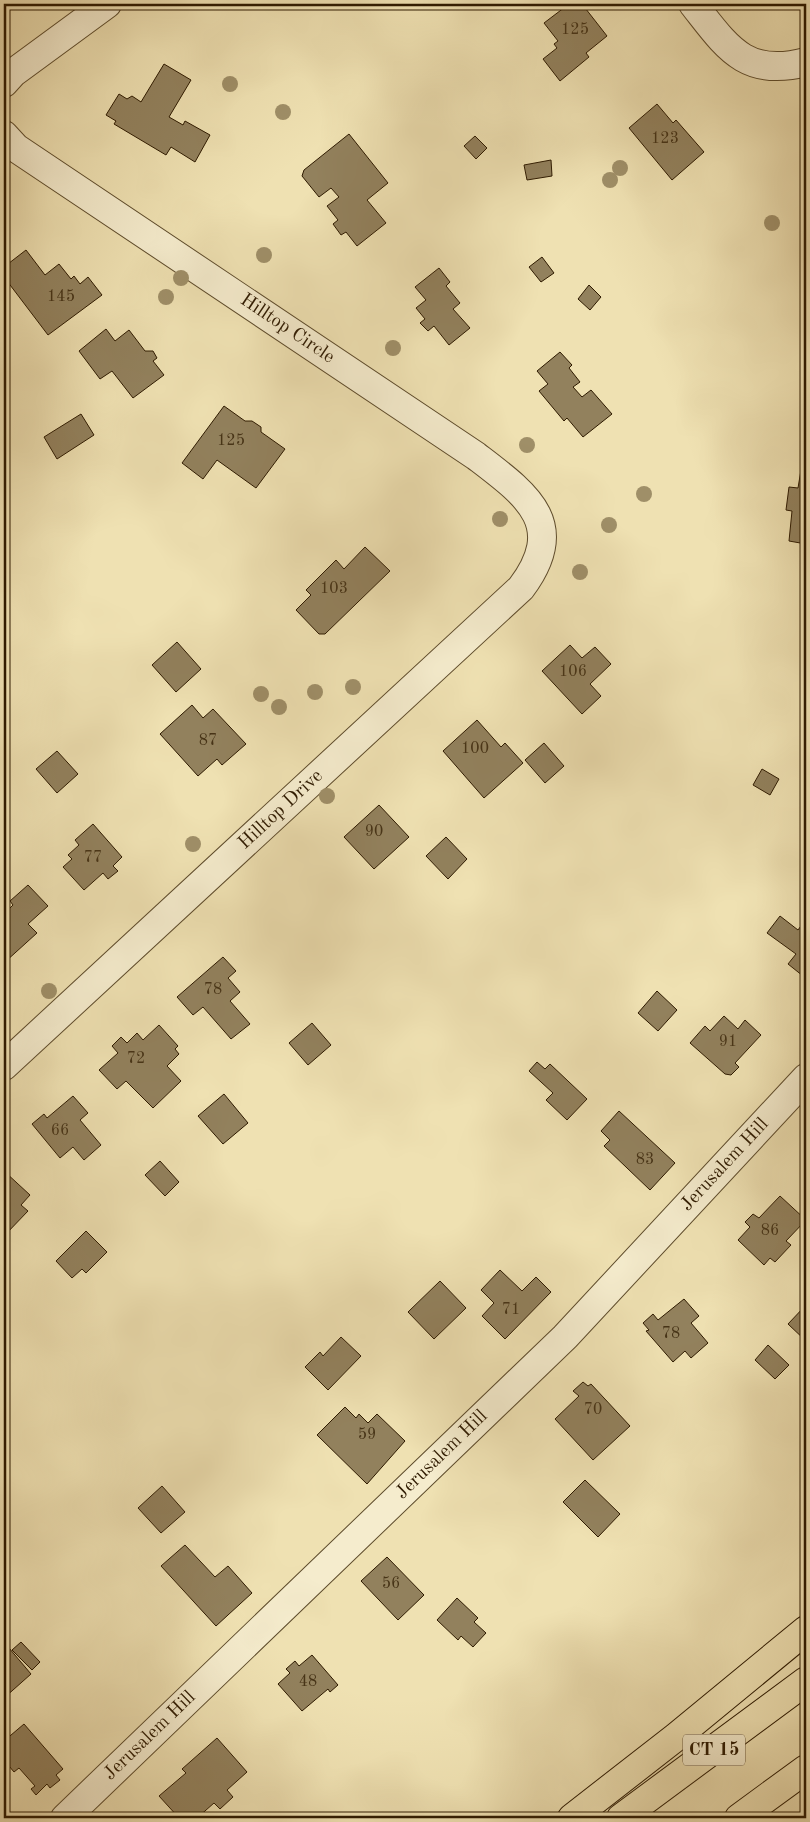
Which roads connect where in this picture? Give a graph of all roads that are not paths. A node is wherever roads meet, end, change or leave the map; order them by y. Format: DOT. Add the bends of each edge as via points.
graph roads {
  1 [pos="107,4"];
  2 [pos="693,4"];
  3 [pos="806,62"];
  4 [pos="4,83"];
  5 [pos="4,136"];
  6 [pos="543,544"];
  7 [pos="4,1066"];
  8 [pos="806,1078"];
  9 [pos="806,1630"];
  10 [pos="806,1681"];
  11 [pos="806,1769"];
  12 [pos="65,1818"];
  13 [pos="572,1818"];
  14 [pos="622,1818"];
  15 [pos="739,1818"];
  1 -- 4 [label="street"];
  2 -- 3 [label="street" via="728,47 743,58 764,66 786,67"];
  5 -- 6 [label="street, Hilltop Circle" via="16,148 476,456 514,488 537,513"];
  6 -- 7 [label="street, Hilltop Drive" via="534,570 521,588"];
  8 -- 12 [label="street, Jerusalem Hill" via="564,1337"];
  9 -- 13 [label="highway"];
  10 -- 14 [label="highway, CT 15"];
  11 -- 15 [label="highway"];
}
